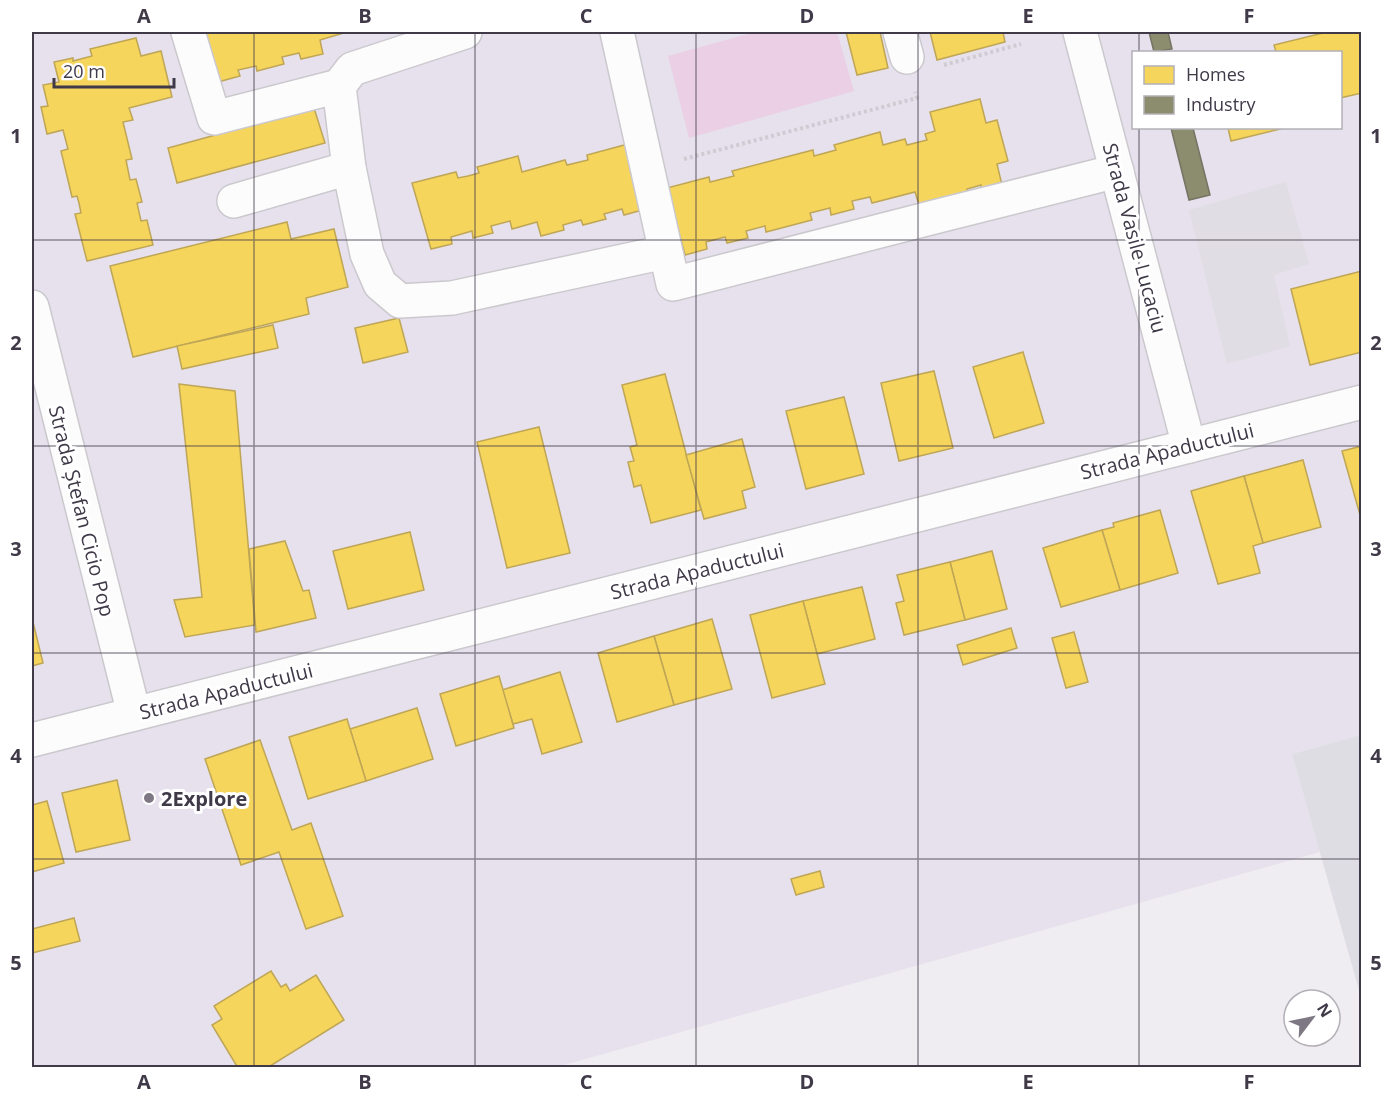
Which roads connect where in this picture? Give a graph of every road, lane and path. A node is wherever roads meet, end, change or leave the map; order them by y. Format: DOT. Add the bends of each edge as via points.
graph roads {
  1 [pos="188,32"];
  2 [pos="465,32"];
  3 [pos="617,32"];
  4 [pos="1080,32"];
  5 [pos="1021,44"];
  6 [pos="906,54"];
  7 [pos="339,86"];
  8 [pos="349,168"];
  9 [pos="648,169"];
  10 [pos="1117,171"];
  11 [pos="234,201"];
  12 [pos="666,252"];
  13 [pos="32,307"];
  14 [pos="1362,402"];
  15 [pos="1189,446"];
  16 [pos="134,714"];
  17 [pos="32,740"];
  1 -- 7 [label="street" via="214,118"];
  2 -- 7 [label="street" via="352,69"];
  3 -- 9 [label="street"];
  4 -- 10 [label="street, Strada Vasile Lucaciu"];
  5 -- 6 [label="path"];
  6 -- 9 [label="path" via="917,98"];
  7 -- 8 [label="street"];
  8 -- 11 [label="street"];
  8 -- 12 [label="street" via="367,254 380,284 400,301 452,298"];
  9 -- 12 [label="street"];
  10 -- 12 [label="street" via="673,284"];
  10 -- 15 [label="street, Strada Vasile Lucaciu"];
  13 -- 16 [label="street, Strada Ștefan Cicio Pop"];
  14 -- 15 [label="street, Strada Apaductului"];
  15 -- 16 [label="street, Strada Apaductului"];
  16 -- 17 [label="street, Strada Apaductului"];
}
